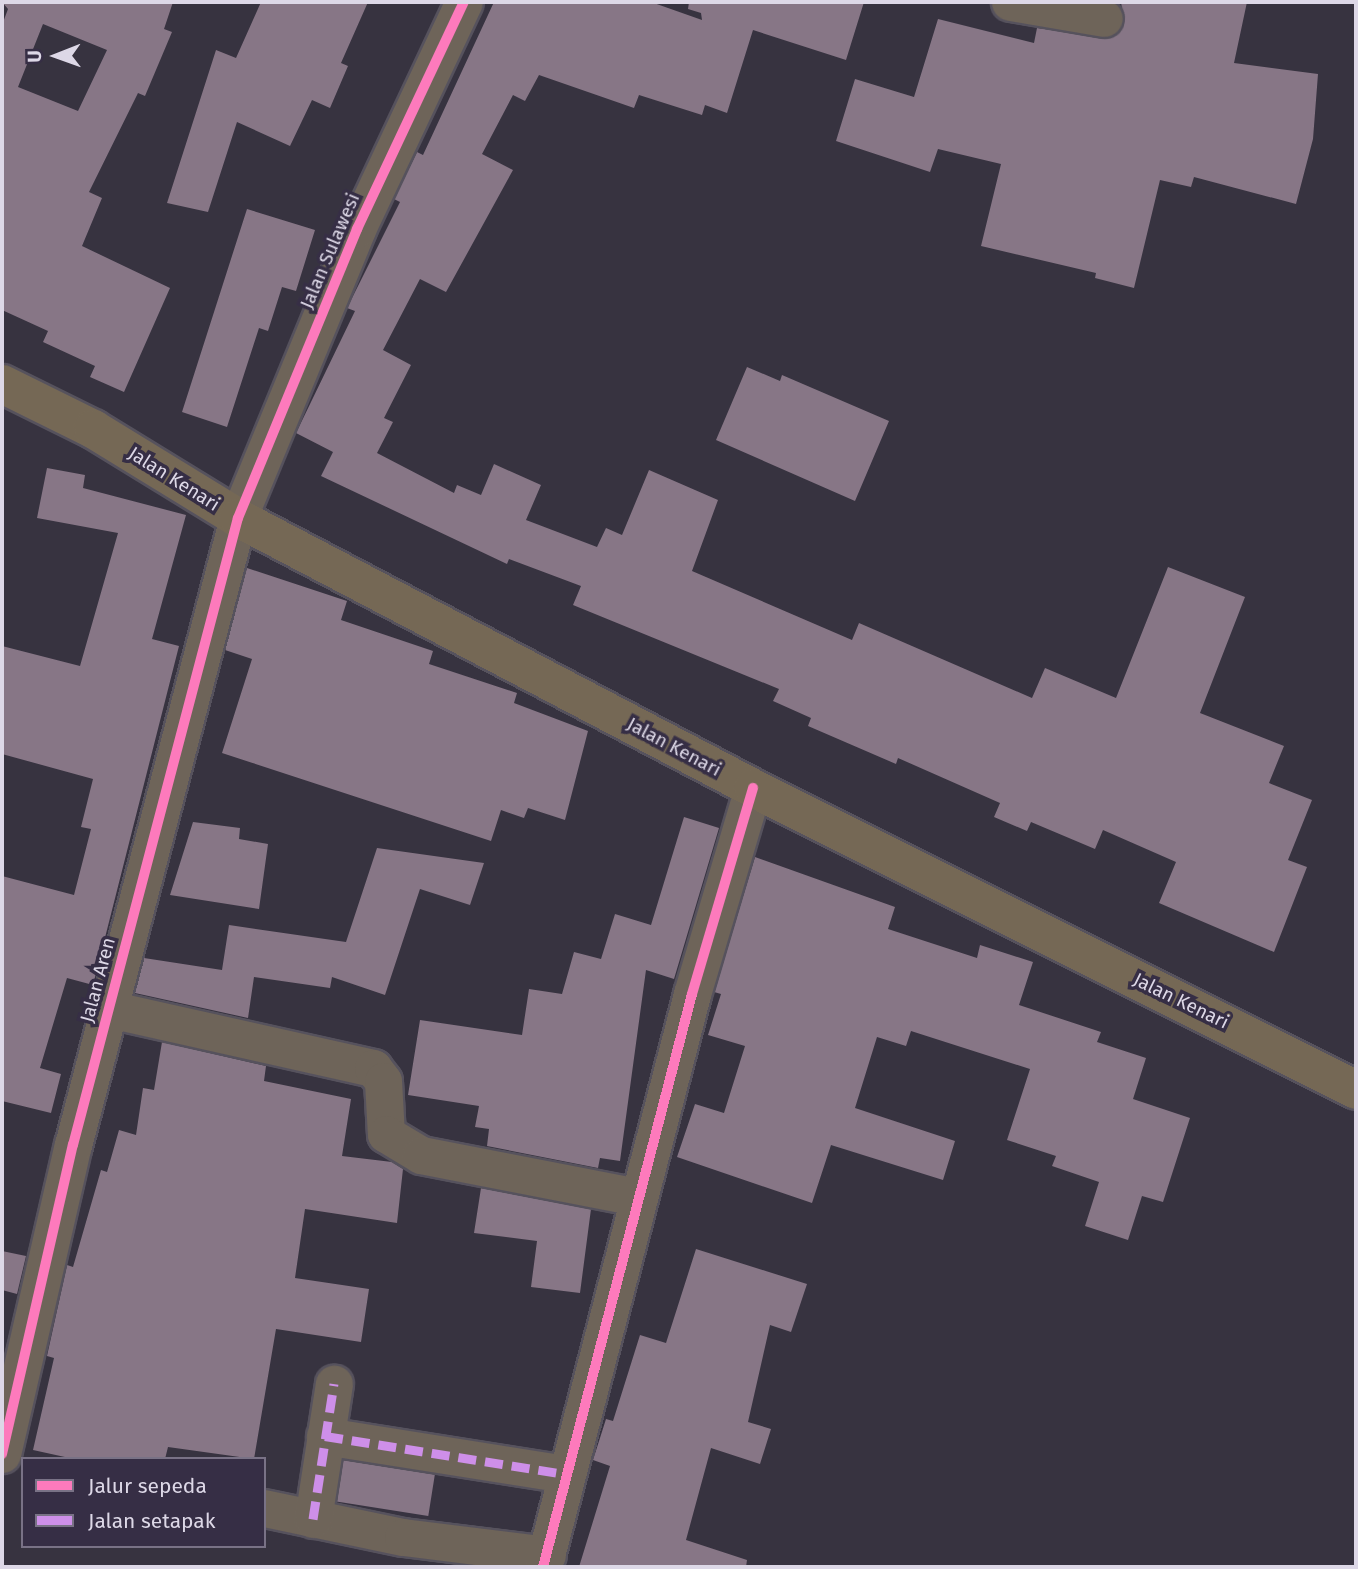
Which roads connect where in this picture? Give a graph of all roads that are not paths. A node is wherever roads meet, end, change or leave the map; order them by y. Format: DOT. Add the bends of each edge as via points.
graph roads {
  1 [pos="464,2"];
  2 [pos="1010,2"];
  3 [pos="1104,18"];
  4 [pos="2,384"];
  5 [pos="238,518"];
  6 [pos="753,788"];
  7 [pos="109,1009"];
  8 [pos="1356,1090"];
  9 [pos="637,1197"];
  10 [pos="334,1384"];
  11 [pos="7,1410"];
  12 [pos="325,1436"];
  13 [pos="2,1453"];
  14 [pos="21,1457"];
  15 [pos="566,1474"];
  16 [pos="266,1508"];
  17 [pos="313,1519"];
  18 [pos="545,1561"];
  1 -- 5 [label="street, Jalan Sulawesi" via="357,229"];
  2 -- 3 [label="street"];
  4 -- 5 [label="highway, Jalan Kenari" via="93,429"];
  5 -- 6 [label="highway, Jalan Kenari"];
  5 -- 7 [label="street, Jalan Aren"];
  6 -- 8 [label="highway, Jalan Kenari"];
  6 -- 9 [label="street"];
  7 -- 9 [label="street" via="373,1068 383,1082 387,1134 422,1156"];
  7 -- 11 [label="street, Jalan Aren"];
  9 -- 15 [label="street"];
  10 -- 12 [label="street"];
  11 -- 13 [label="street, Jalan Aren"];
  12 -- 15 [label="street"];
  12 -- 17 [label="street"];
  13 -- 14 [label="street"];
  15 -- 18 [label="street"];
  16 -- 17 [label="street"];
  17 -- 18 [label="street"];
}
